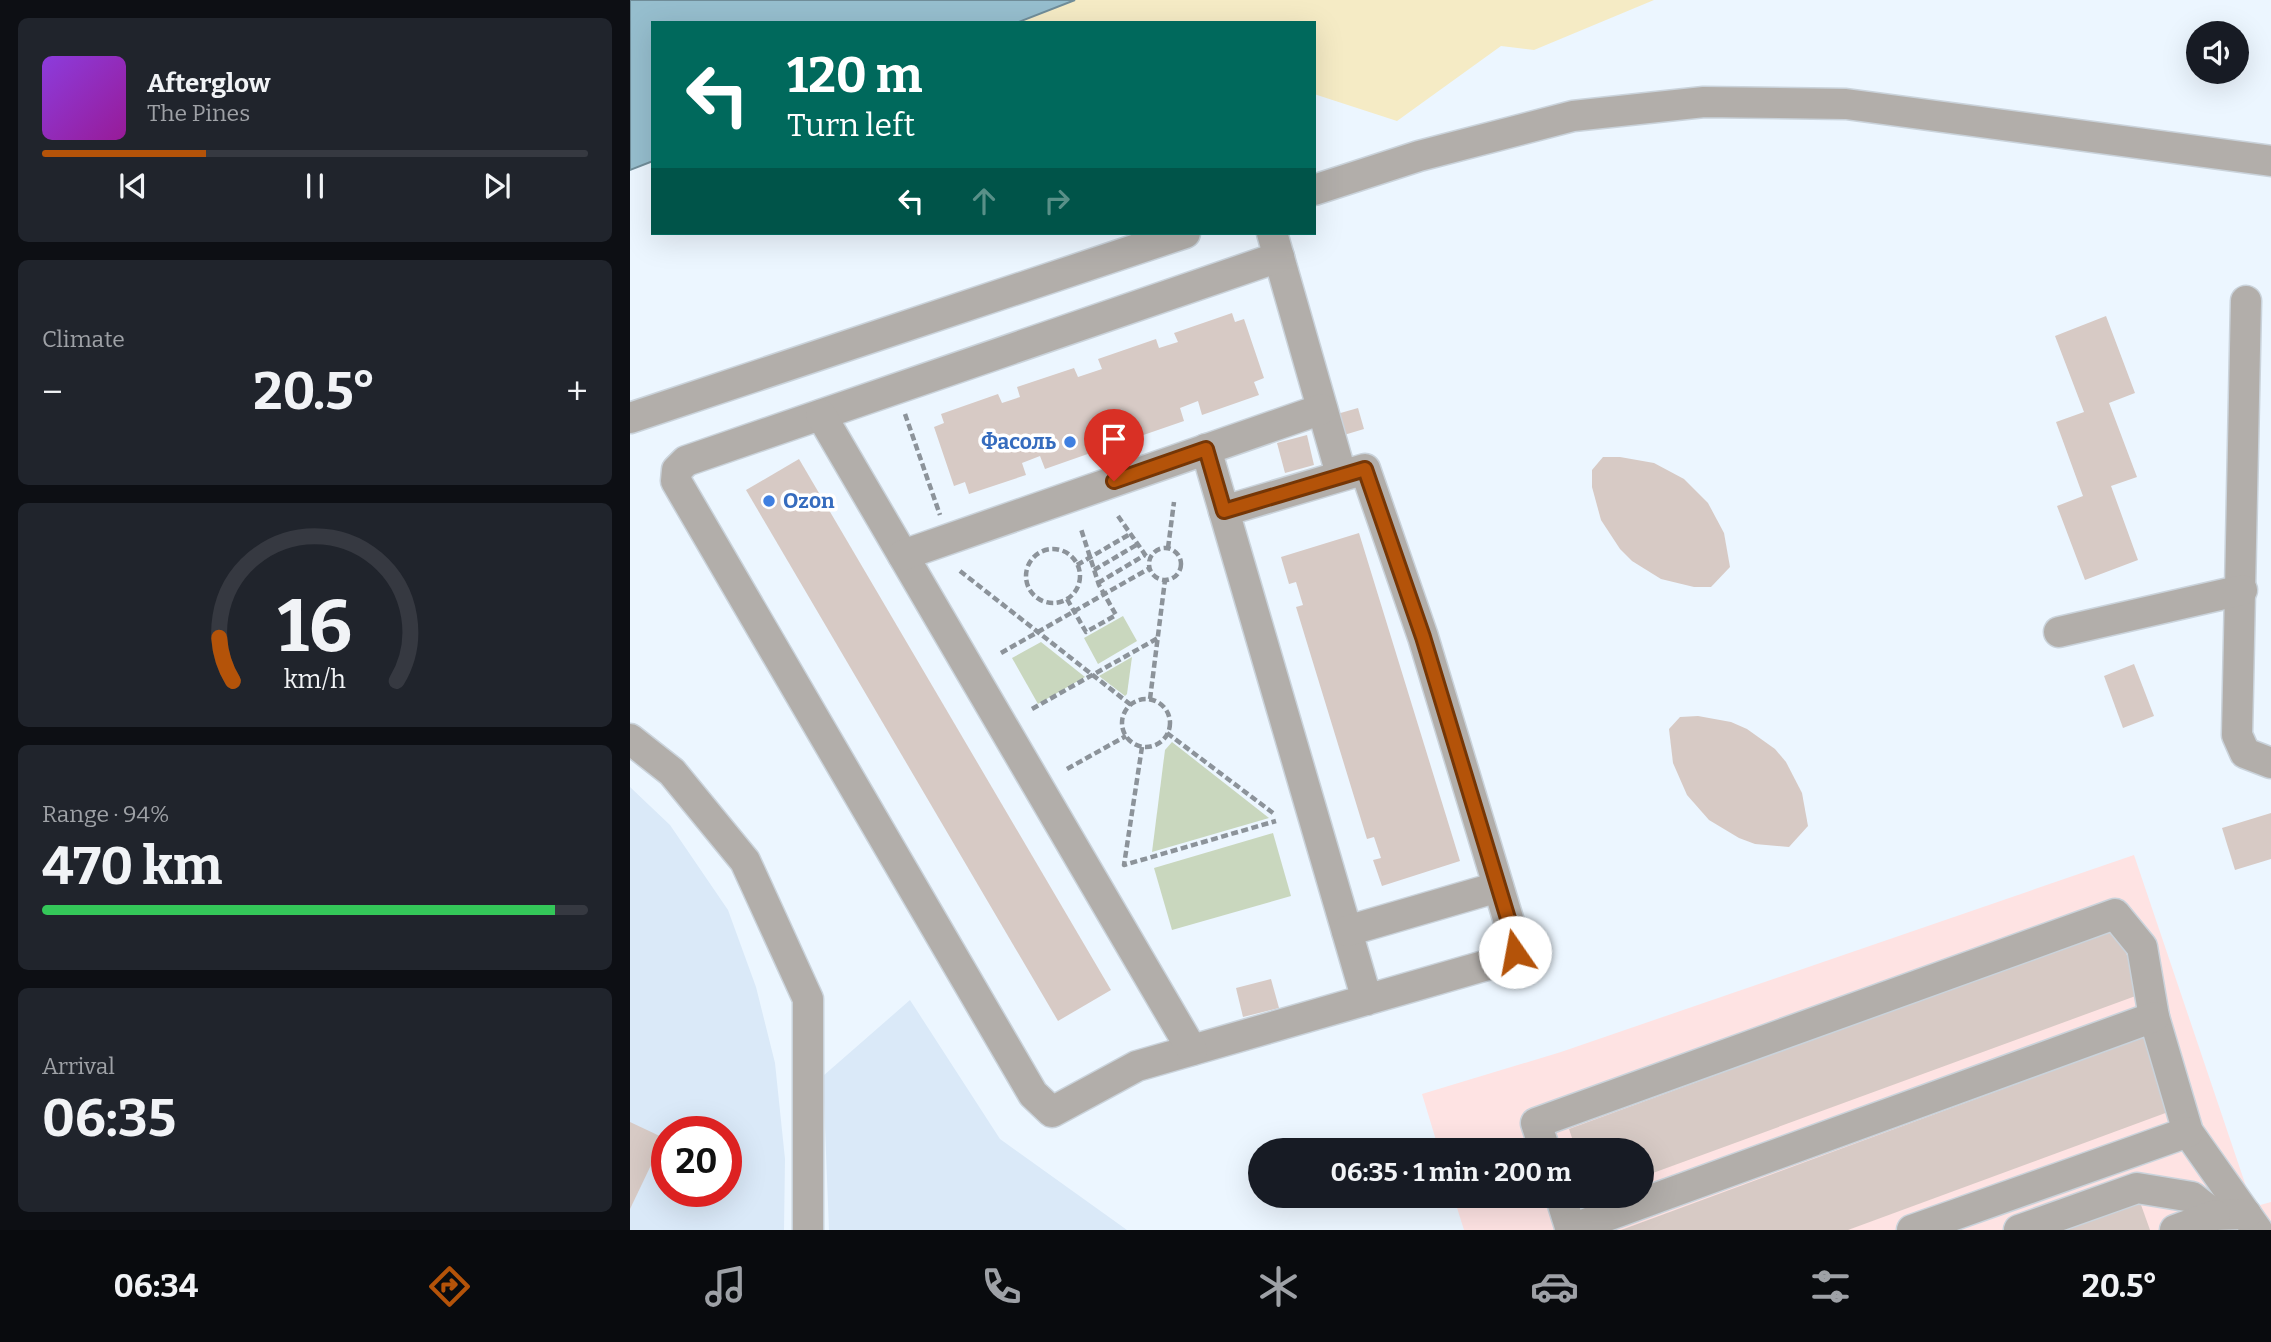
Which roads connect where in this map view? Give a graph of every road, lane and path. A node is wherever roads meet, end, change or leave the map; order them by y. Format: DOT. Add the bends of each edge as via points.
graph roads {
  1 [pos="2271,161"];
  2 [pos="1316,189"];
  3 [pos="1179,235"];
  4 [pos="1275,245"];
  5 [pos="2246,301"];
  6 [pos="897,388"];
  7 [pos="1322,409"];
  8 [pos="821,415"];
  9 [pos="630,418"];
  10 [pos="1206,449"];
  11 [pos="1341,474"];
  12 [pos="1174,502"];
  13 [pos="1224,511"];
  14 [pos="1118,516"];
  15 [pos="1080,529"];
  16 [pos="1130,534"];
  17 [pos="948,539"];
  18 [pos="1042,542"];
  19 [pos="1138,544"];
  20 [pos="1168,548"];
  21 [pos="1045,551"];
  22 [pos="903,555"];
  23 [pos="1145,555"];
  24 [pos="1090,558"];
  25 [pos="1149,561"];
  26 [pos="1077,565"];
  27 [pos="1150,568"];
  28 [pos="1094,570"];
  29 [pos="960,571"];
  30 [pos="1165,580"];
  31 [pos="1098,583"];
  32 [pos="2242,590"];
  33 [pos="1104,594"];
  34 [pos="1067,599"];
  35 [pos="1074,611"];
  36 [pos="1038,632"];
  37 [pos="2059,632"];
  38 [pos="1158,638"];
  39 [pos="1001,653"];
  40 [pos="1093,675"];
  41 [pos="1150,699"];
  42 [pos="1131,705"];
  43 [pos="1032,709"];
  44 [pos="1167,733"];
  45 [pos="1126,736"];
  46 [pos="630,739"];
  47 [pos="1142,747"];
  48 [pos="2271,763"];
  49 [pos="1068,769"];
  50 [pos="1273,813"];
  51 [pos="1276,821"];
  52 [pos="1498,887"];
  53 [pos="1347,931"];
  54 [pos="1367,999"];
  55 [pos="2154,1017"];
  56 [pos="1192,1050"];
  57 [pos="2188,1132"];
  58 [pos="1541,1138"];
  59 [pos="1564,1208"];
  60 [pos="2215,1215"];
  61 [pos="2252,1222"];
  62 [pos="808,1230"];
  63 [pos="1571,1230"];
  64 [pos="1912,1230"];
  65 [pos="2019,1230"];
  66 [pos="2175,1230"];
  1 -- 2 [label="street" via="1846,104 1704,102 1573,116 1419,156"];
  3 -- 9 [label="street"];
  4 -- 6 [label="street"];
  4 -- 7 [label="street"];
  5 -- 32 [label="street"];
  6 -- 8 [label="street"];
  6 -- 17 [label="path"];
  7 -- 10 [label="street"];
  7 -- 11 [label="street"];
  8 -- 22 [label="street"];
  8 -- 56 [label="street" via="686,461 677,470 676,481 1033,1094 1052,1112 1138,1066"];
  10 -- 13 [label="street"];
  10 -- 17 [label="street"];
  11 -- 13 [label="street"];
  11 -- 52 [label="street" via="1359,469 1369,474"];
  12 -- 20 [label="path"];
  13 -- 53 [label="street"];
  14 -- 16 [label="path"];
  15 -- 24 [label="path"];
  16 -- 19 [label="path"];
  16 -- 24 [label="path"];
  17 -- 22 [label="street"];
  18 -- 21 [label="path"];
  19 -- 23 [label="path"];
  19 -- 28 [label="path"];
  20 -- 25 [label="path" via="1157,550"];
  20 -- 30 [label="path" via="1181,564 1179,572"];
  21 -- 26 [label="path" via="1059,550"];
  21 -- 34 [label="path" via="1031,560 1027,570 1030,591 1046,603"];
  22 -- 56 [label="street"];
  23 -- 25 [label="path"];
  23 -- 31 [label="path"];
  24 -- 26 [label="path"];
  24 -- 28 [label="path"];
  25 -- 27 [label="path"];
  26 -- 34 [label="path" via="1079,583"];
  27 -- 30 [label="path" via="1156,578"];
  27 -- 33 [label="path"];
  28 -- 31 [label="path"];
  29 -- 36 [label="path"];
  30 -- 38 [label="path"];
  31 -- 33 [label="path"];
  32 -- 37 [label="street"];
  32 -- 48 [label="street" via="2237,735 2245,753"];
  33 -- 35 [label="path"];
  33 -- 35 [label="path" via="1115,615 1086,632"];
  34 -- 35 [label="path"];
  35 -- 36 [label="path"];
  36 -- 39 [label="path"];
  36 -- 40 [label="path"];
  38 -- 40 [label="path"];
  38 -- 41 [label="path"];
  40 -- 42 [label="path"];
  40 -- 43 [label="path"];
  41 -- 42 [label="path"];
  41 -- 44 [label="path" via="1166,709"];
  42 -- 45 [label="path" via="1122,719"];
  44 -- 47 [label="path" via="1160,743"];
  44 -- 50 [label="path"];
  45 -- 47 [label="path"];
  45 -- 49 [label="path"];
  46 -- 62 [label="street" via="672,772 745,861 808,999"];
  47 -- 51 [label="path" via="1124,865"];
  52 -- 53 [label="street"];
  52 -- 54 [label="street" via="1516,945 1508,959"];
  53 -- 54 [label="street"];
  54 -- 56 [label="street"];
  55 -- 57 [label="street"];
  55 -- 58 [label="street" via="2142,947 2115,914 1536,1123"];
  55 -- 63 [label="street"];
  57 -- 61 [label="street"];
  57 -- 64 [label="street"];
  59 -- 63 [label="street"];
  60 -- 61 [label="street"];
  60 -- 65 [label="street" via="2192,1198 2137,1188"];
  60 -- 66 [label="street"];
}
